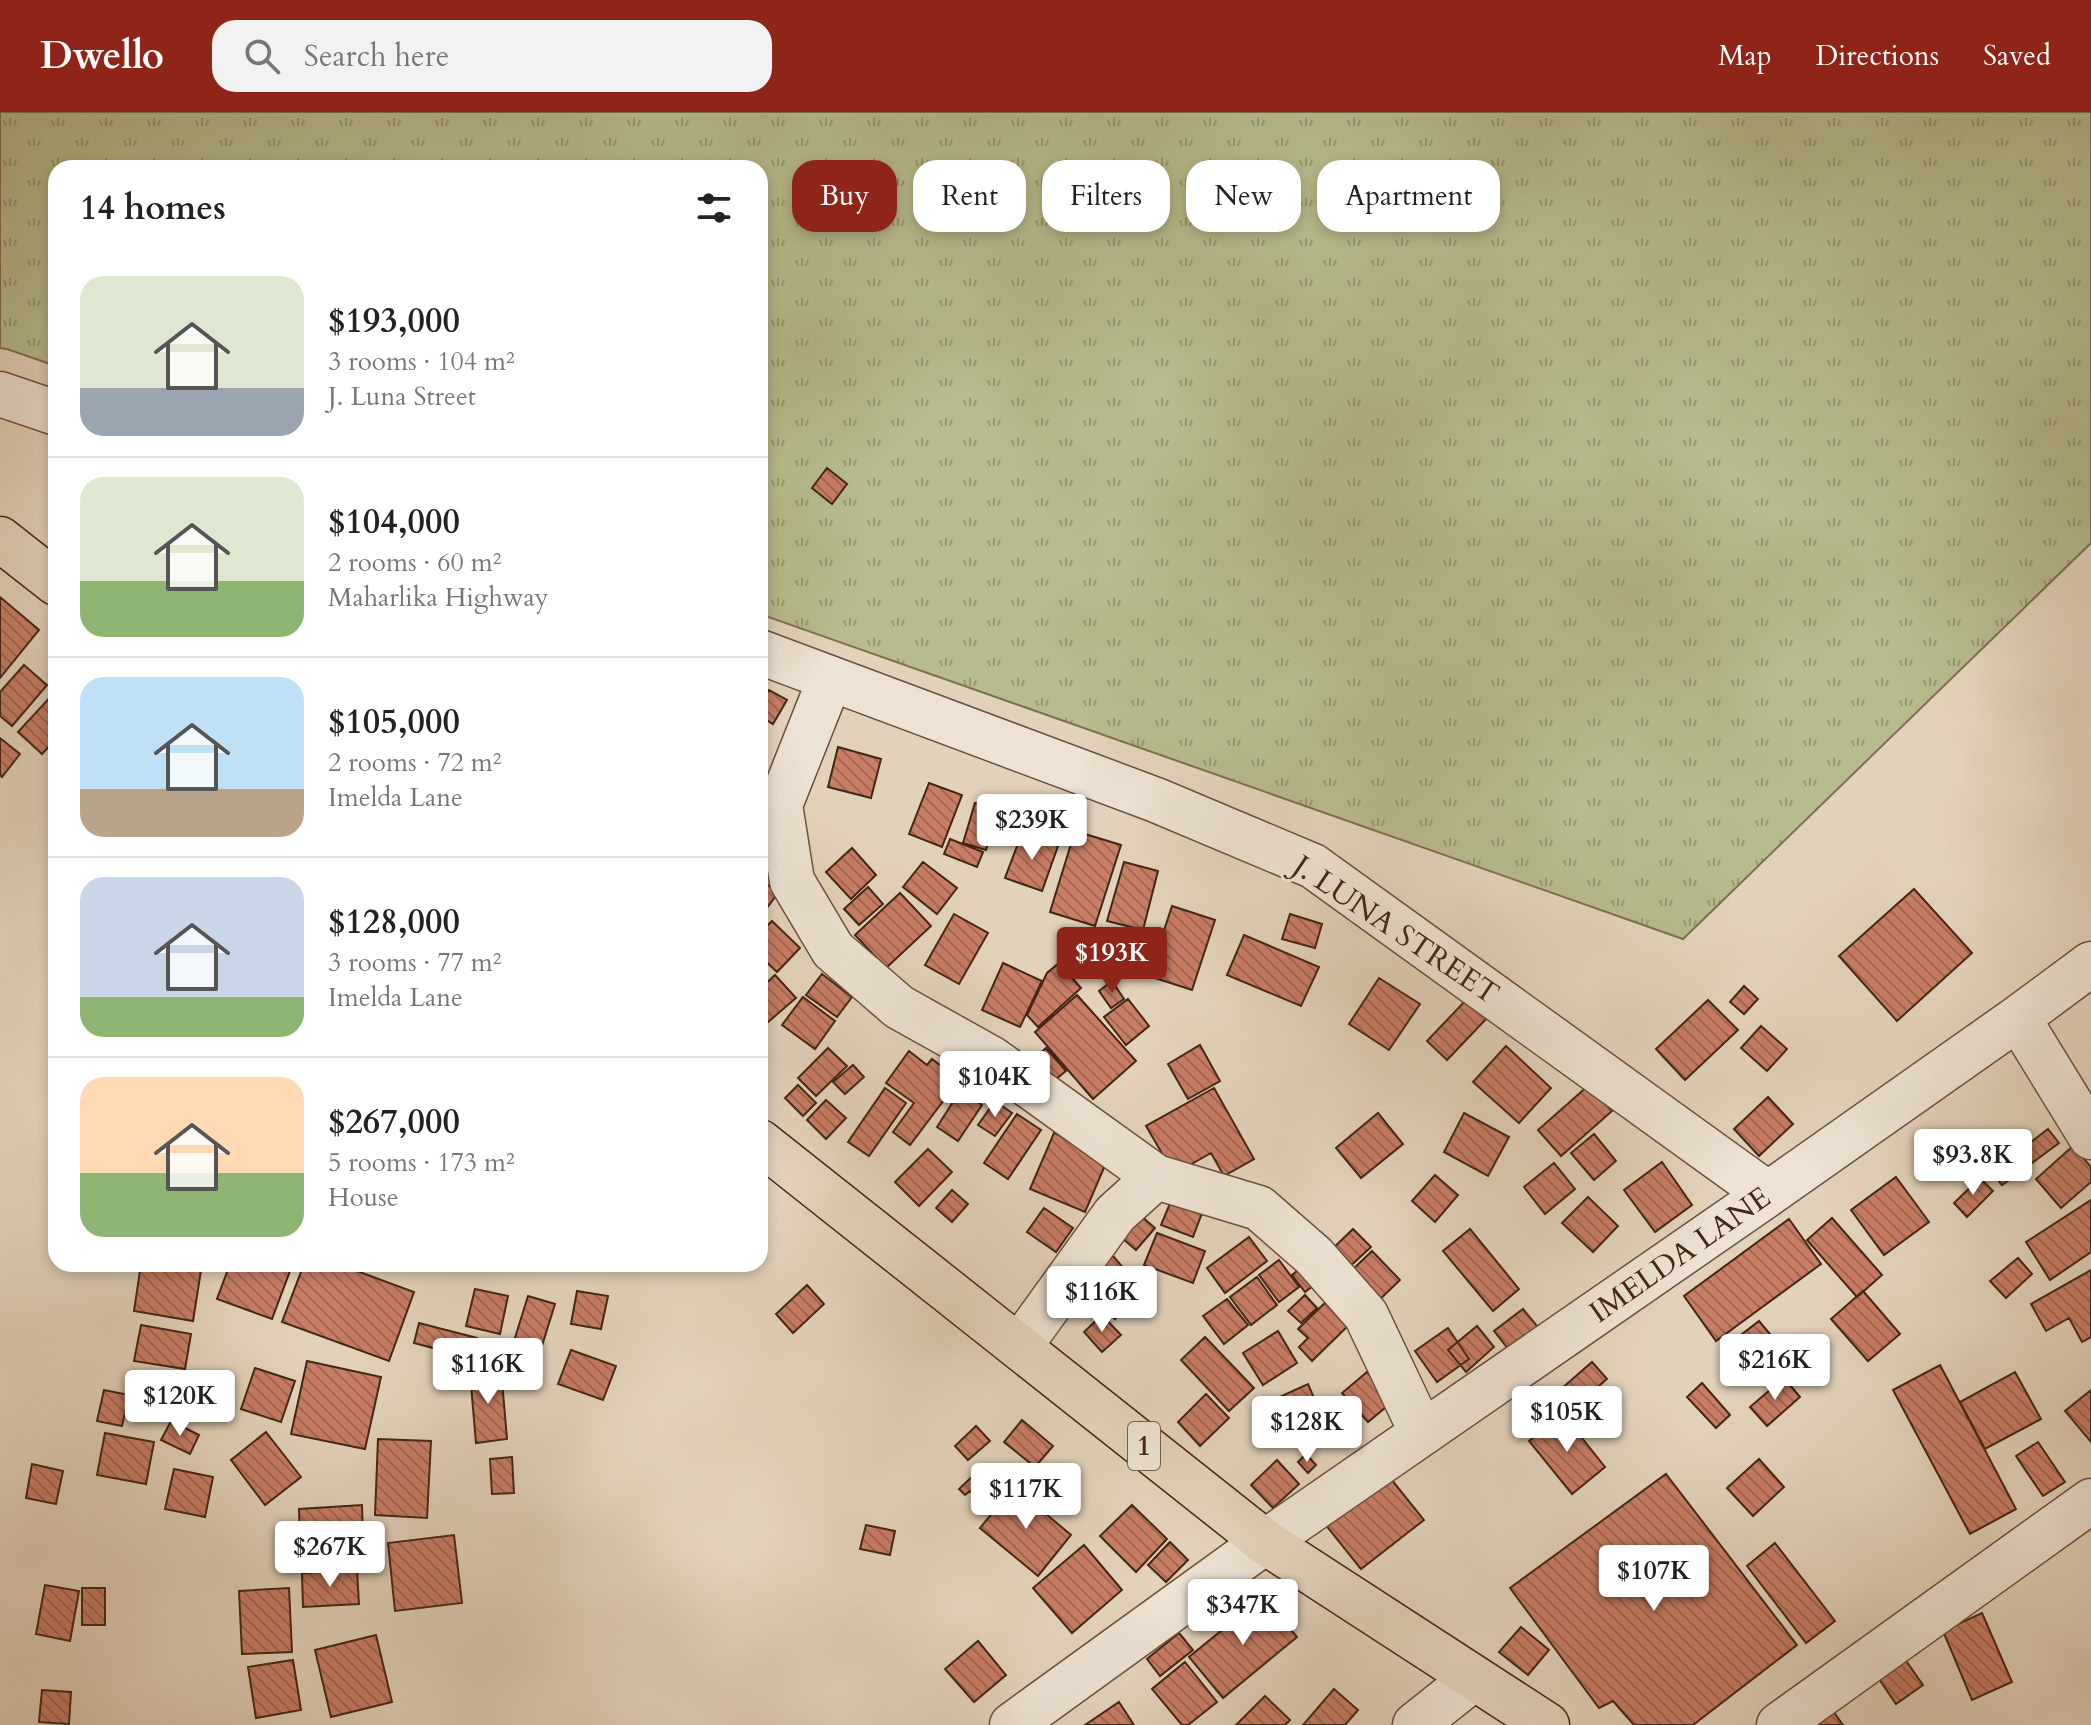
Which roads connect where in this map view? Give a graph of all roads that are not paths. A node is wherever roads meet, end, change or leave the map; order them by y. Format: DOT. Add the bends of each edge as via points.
graph roads {
  1 [pos="0,394"];
  2 [pos="48,410"];
  3 [pos="0,539"];
  4 [pos="48,577"];
  5 [pos="768,655"];
  6 [pos="830,679"];
  7 [pos="2091,964"];
  8 [pos="2018,1018"];
  9 [pos="2091,1137"];
  10 [pos="768,1148"];
  11 [pos="1156,1177"];
  12 [pos="1768,1194"];
  13 [pos="1019,1347"];
  14 [pos="1422,1433"];
  15 [pos="2091,1501"];
  16 [pos="1265,1542"];
  17 [pos="1474,1678"];
  18 [pos="1012,1725"];
  19 [pos="1415,1725"];
  20 [pos="1547,1725"];
  21 [pos="1779,1725"];
  1 -- 2 [label="street"];
  3 -- 4 [label="highway"];
  5 -- 6 [label="street, J. LUNA STREET"];
  6 -- 11 [label="street" via="780,805 792,881 833,950 899,1007 992,1059"];
  6 -- 12 [label="street, J. LUNA STREET" via="1156,800 1313,866"];
  7 -- 8 [label="street, IMELDA LANE"];
  8 -- 9 [label="street"];
  8 -- 12 [label="street, IMELDA LANE"];
  10 -- 13 [label="highway, 1"];
  11 -- 13 [label="street" via="1115,1214"];
  11 -- 14 [label="street" via="1259,1208 1314,1256 1366,1315"];
  12 -- 14 [label="street, IMELDA LANE"];
  13 -- 16 [label="highway, 1"];
  14 -- 16 [label="street, IMELDA LANE"];
  15 -- 21 [label="street"];
  16 -- 17 [label="highway, 1"];
  16 -- 18 [label="street, IMELDA LANE"];
  17 -- 19 [label="street"];
  17 -- 20 [label="highway, 1"];
}
